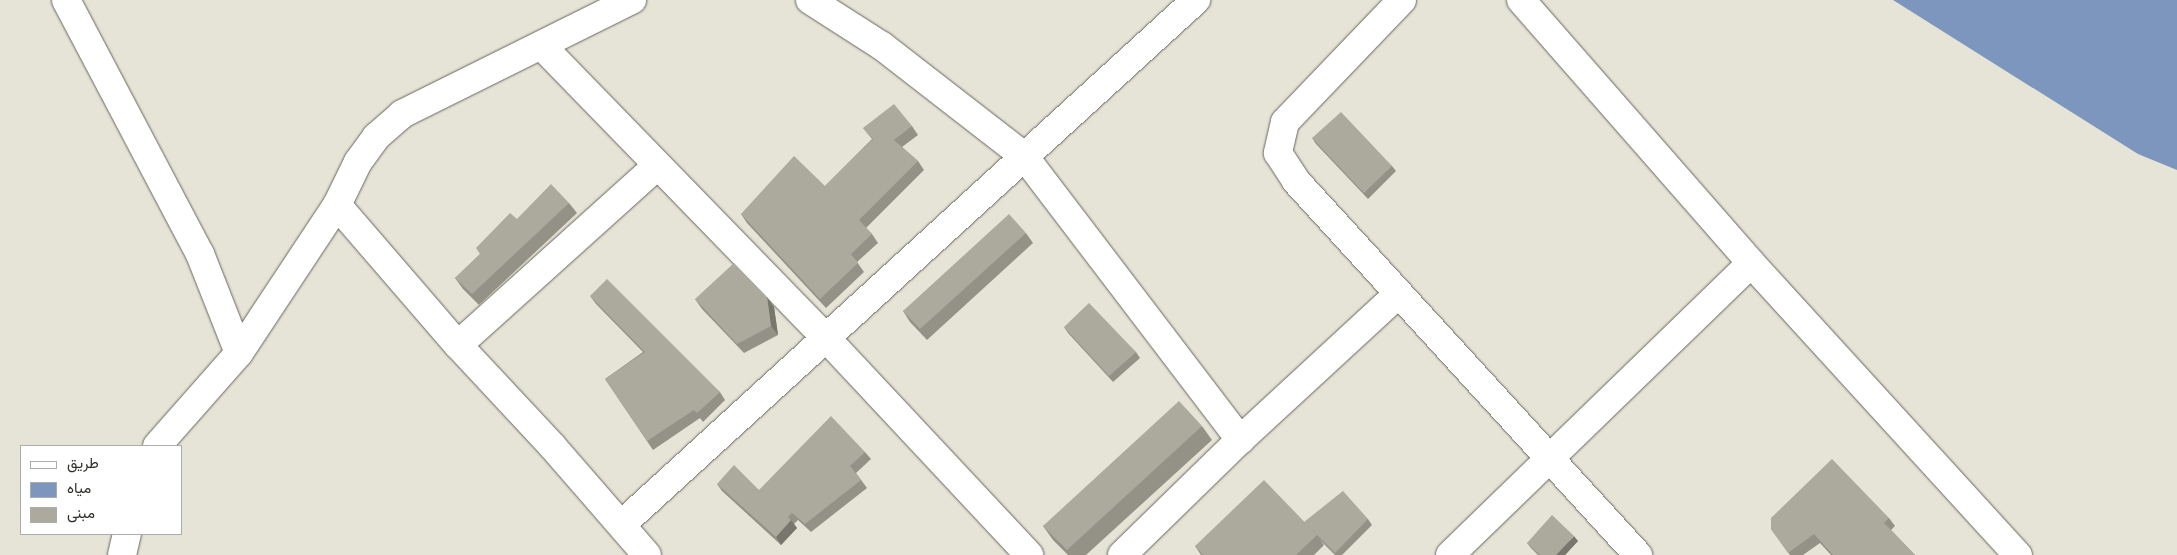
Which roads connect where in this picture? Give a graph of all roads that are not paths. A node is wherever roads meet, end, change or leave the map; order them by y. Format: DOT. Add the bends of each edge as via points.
graph roads {
  1 [pos="66,0"];
  2 [pos="632,0"];
  3 [pos="810,0"];
  4 [pos="1196,0"];
  5 [pos="1402,0"];
  6 [pos="1521,0"];
  7 [pos="542,46"];
  8 [pos="1024,156"];
  9 [pos="656,166"];
  10 [pos="337,205"];
  11 [pos="1751,263"];
  12 [pos="1397,295"];
  13 [pos="827,339"];
  14 [pos="458,345"];
  15 [pos="239,353"];
  16 [pos="1240,440"];
  17 [pos="158,445"];
  18 [pos="1549,459"];
  19 [pos="621,525"];
  20 [pos="127,535"];
  21 [pos="122,555"];
  22 [pos="647,555"];
  23 [pos="1029,555"];
  24 [pos="1122,555"];
  25 [pos="1450,555"];
  26 [pos="1638,555"];
  27 [pos="2018,555"];
  1 -- 15 [label="street" via="200,254"];
  2 -- 7 [label="street"];
  3 -- 8 [label="street" via="882,46"];
  4 -- 8 [label="street"];
  5 -- 12 [label="street" via="1285,122 1278,153 1296,181"];
  6 -- 11 [label="street"];
  7 -- 9 [label="street"];
  7 -- 10 [label="street" via="402,114 376,137 358,162"];
  8 -- 13 [label="street"];
  8 -- 16 [label="street"];
  9 -- 13 [label="street"];
  9 -- 14 [label="street"];
  10 -- 14 [label="street"];
  10 -- 15 [label="street"];
  11 -- 18 [label="street"];
  11 -- 27 [label="street"];
  12 -- 16 [label="street"];
  12 -- 18 [label="street"];
  13 -- 19 [label="street"];
  13 -- 23 [label="street"];
  14 -- 19 [label="street"];
  15 -- 17 [label="street"];
  16 -- 24 [label="street"];
  18 -- 25 [label="street"];
  18 -- 26 [label="street"];
  19 -- 22 [label="street"];
  20 -- 21 [label="street"];
}
